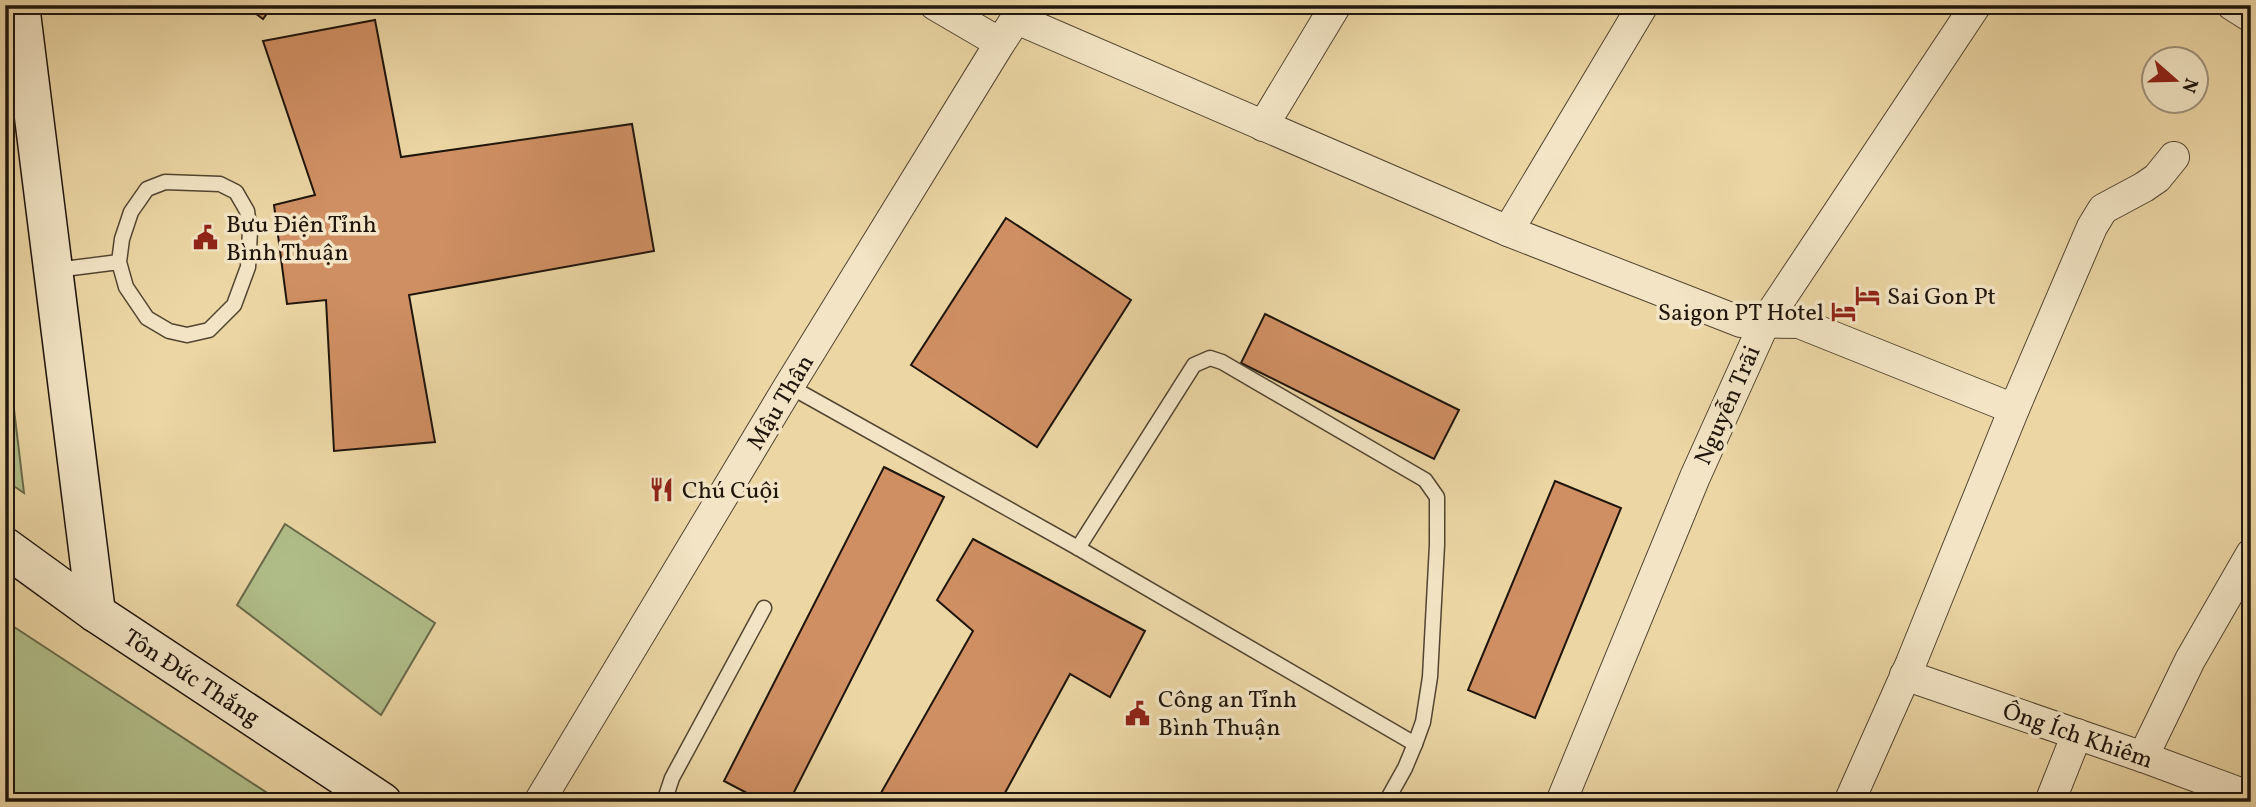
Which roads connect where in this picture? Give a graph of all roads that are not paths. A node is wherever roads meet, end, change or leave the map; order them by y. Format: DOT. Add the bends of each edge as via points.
graph roads {
  1 [pos="20,5"];
  2 [pos="935,5"];
  3 [pos="1336,5"];
  4 [pos="1643,5"];
  5 [pos="1976,5"];
  6 [pos="2232,5"];
  7 [pos="1021,12"];
  8 [pos="2251,17"];
  9 [pos="1000,43"];
  10 [pos="1263,126"];
  11 [pos="2174,157"];
  12 [pos="1508,231"];
  13 [pos="119,262"];
  14 [pos="53,270"];
  15 [pos="1764,324"];
  16 [pos="789,386"];
  17 [pos="2014,409"];
  18 [pos="5,547"];
  19 [pos="1078,548"];
  20 [pos="2251,554"];
  21 [pos="764,608"];
  22 [pos="96,613"];
  23 [pos="1905,675"];
  24 [pos="2077,734"];
  25 [pos="1415,744"];
  26 [pos="2143,757"];
  27 [pos="2251,797"];
  28 [pos="382,802"];
  29 [pos="539,802"];
  30 [pos="664,802"];
  31 [pos="1386,802"];
  32 [pos="1561,802"];
  33 [pos="1849,802"];
  34 [pos="2050,802"];
  1 -- 14 [label="street"];
  2 -- 9 [label="street"];
  3 -- 10 [label="street"];
  4 -- 12 [label="street"];
  5 -- 15 [label="street, Nguyễn Trãi"];
  6 -- 8 [label="street"];
  7 -- 9 [label="street, Mậu Thân"];
  7 -- 10 [label="street"];
  9 -- 16 [label="street, Mậu Thân"];
  10 -- 12 [label="street"];
  11 -- 17 [label="street" via="2157,178 2103,209"];
  12 -- 15 [label="street" via="1741,322"];
  13 -- 13 [label="lane" via="131,212 146,189 164,182 220,184 236,192 247,211 248,267 234,305 209,330 187,335 147,318 126,287"];
  13 -- 14 [label="lane"];
  14 -- 22 [label="street"];
  15 -- 17 [label="street" via="1799,323"];
  15 -- 32 [label="street, Nguyễn Trãi" via="1695,477"];
  16 -- 19 [label="lane"];
  16 -- 29 [label="street, Mậu Thân"];
  17 -- 23 [label="street"];
  18 -- 22 [label="street, Tôn Đức Thắng"];
  19 -- 25 [label="lane"];
  19 -- 25 [label="lane" via="1194,365 1210,358 1389,459 1425,480 1437,497 1430,677"];
  20 -- 26 [label="street" via="2190,660"];
  21 -- 30 [label="lane" via="672,778"];
  22 -- 28 [label="street, Tôn Đức Thắng"];
  23 -- 24 [label="street, Ông Ích Khiêm"];
  23 -- 33 [label="street"];
  24 -- 26 [label="street, Ông Ích Khiêm"];
  24 -- 34 [label="street"];
  25 -- 31 [label="lane"];
  26 -- 27 [label="street, Ông Ích Khiêm"];
}
